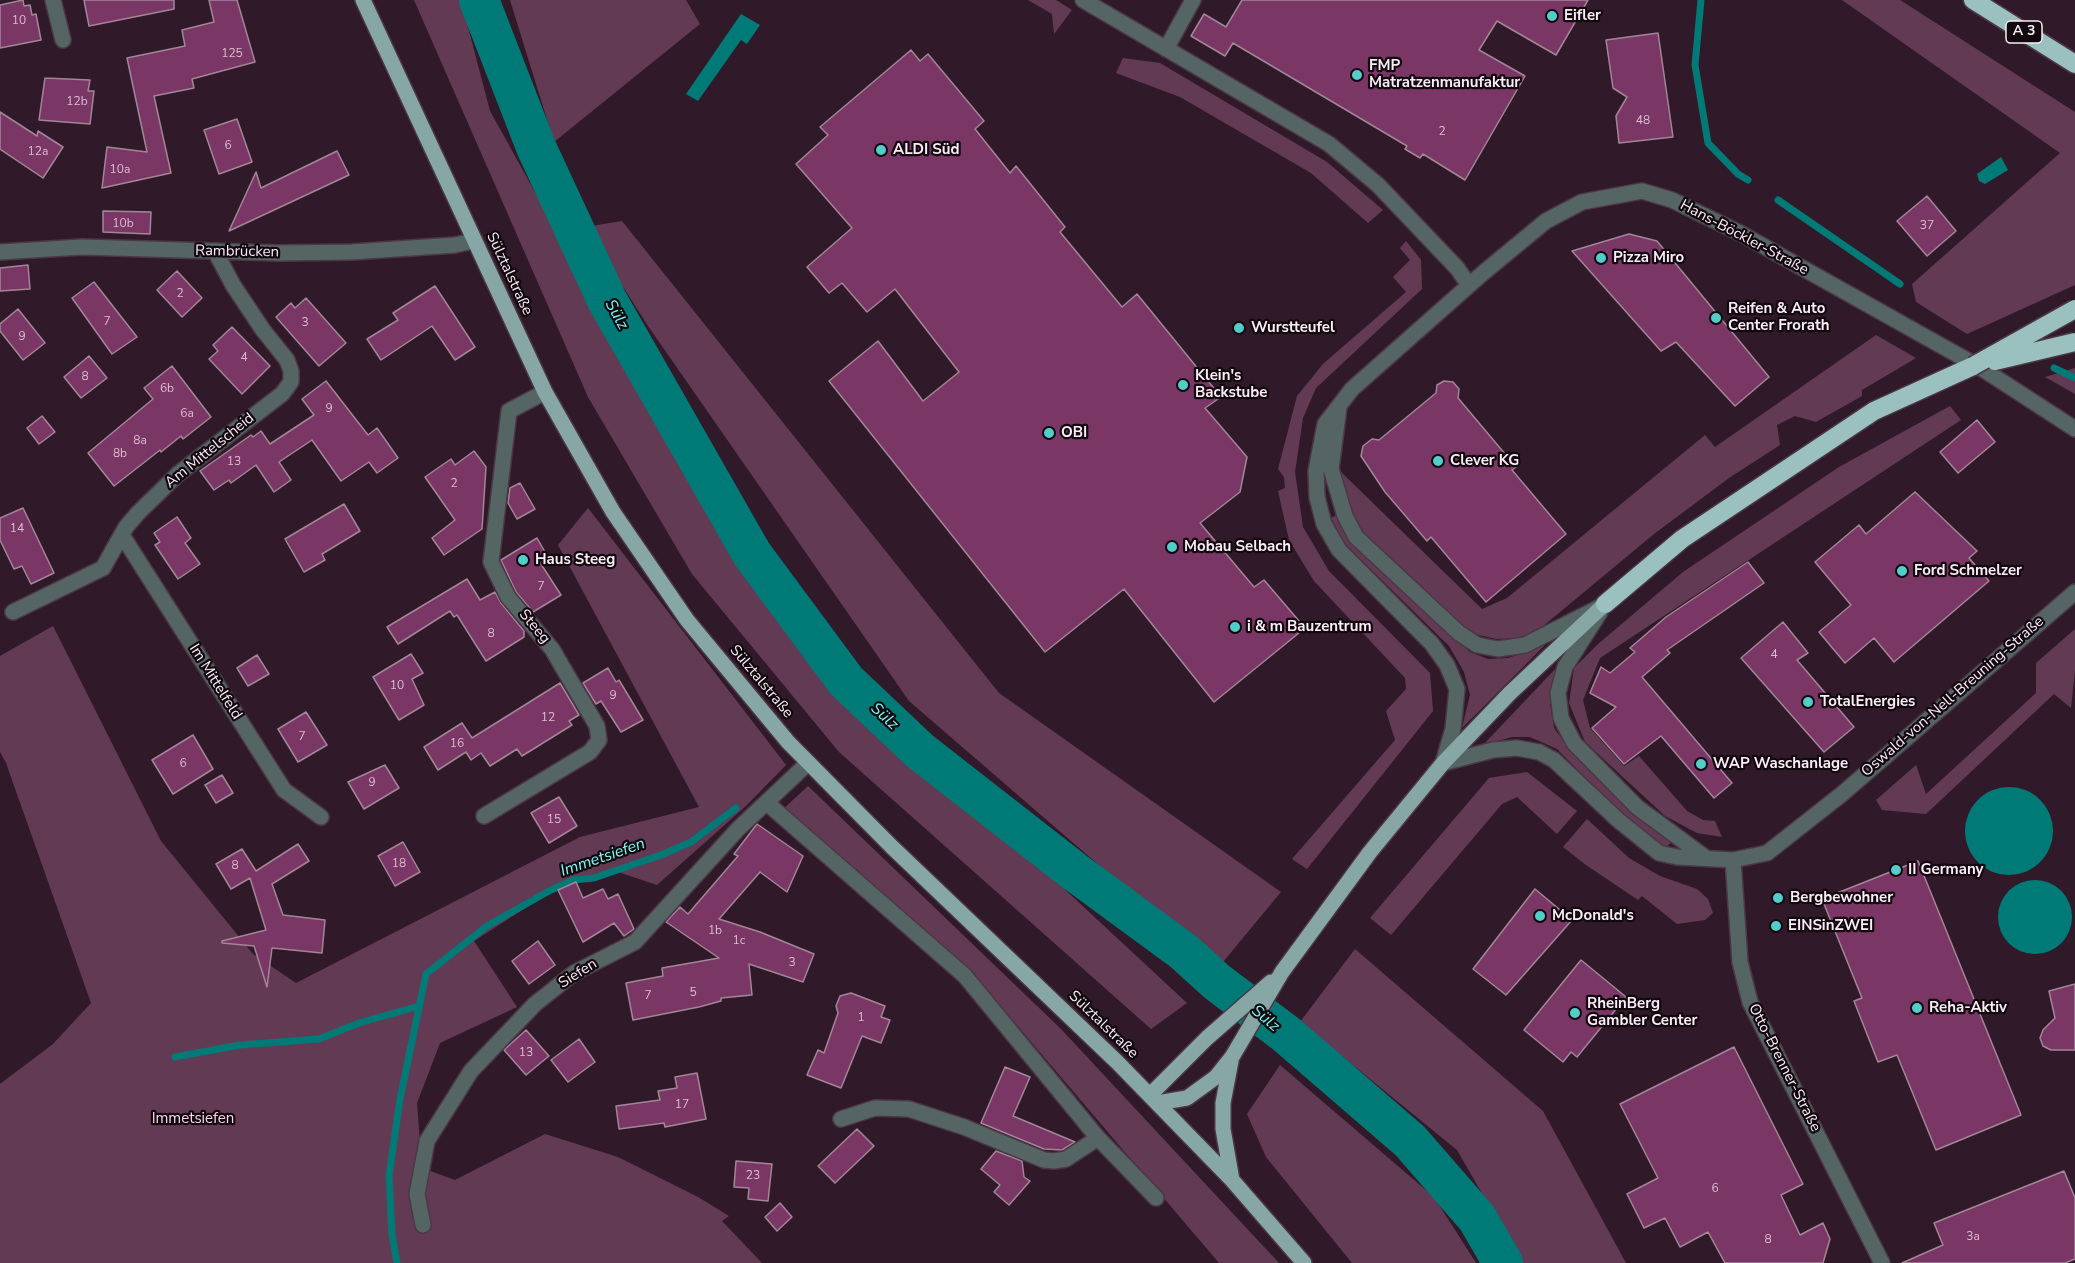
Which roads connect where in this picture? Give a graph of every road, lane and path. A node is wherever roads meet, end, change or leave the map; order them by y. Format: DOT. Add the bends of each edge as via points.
graph roads {
  1 [pos="53,0"];
  2 [pos="363,0"];
  3 [pos="1083,0"];
  4 [pos="1194,0"];
  5 [pos="1972,0"];
  6 [pos="63,40"];
  7 [pos="1166,49"];
  8 [pos="2075,64"];
  9 [pos="473,241"];
  10 [pos="215,251"];
  11 [pos="0,252"];
  12 [pos="1469,285"];
  13 [pos="2075,309"];
  14 [pos="2075,342"];
  15 [pos="1973,366"];
  16 [pos="545,392"];
  17 [pos="1340,404"];
  18 [pos="2075,429"];
  19 [pos="122,535"];
  20 [pos="2075,592"];
  21 [pos="1605,604"];
  22 [pos="13,612"];
  23 [pos="808,763"];
  24 [pos="1443,763"];
  25 [pos="766,802"];
  26 [pos="484,816"];
  27 [pos="321,817"];
  28 [pos="1706,858"];
  29 [pos="1732,860"];
  30 [pos="1282,972"];
  31 [pos="1232,1057"];
  32 [pos="1154,1099"];
  33 [pos="841,1119"];
  34 [pos="1098,1137"];
  35 [pos="1232,1180"];
  36 [pos="1156,1198"];
  37 [pos="423,1225"];
  38 [pos="1304,1263"];
  39 [pos="1882,1263"];
  1 -- 6 [label="street"];
  2 -- 9 [label="main road, Sülztalstraße"];
  3 -- 7 [label="street"];
  4 -- 7 [label="street"];
  5 -- 8 [label="highway, A 3"];
  7 -- 12 [label="street" via="1329,144 1378,186"];
  9 -- 10 [label="street, Rambrücken" via="352,252"];
  9 -- 16 [label="main road, Sülztalstraße"];
  10 -- 11 [label="street, Rambrücken" via="82,247"];
  10 -- 19 [label="street, Am Mittelscheid" via="233,285 287,360 291,382 282,394 178,474 138,513"];
  12 -- 17 [label="street, Hans-Böckler-Straße"];
  12 -- 18 [label="street, Hans-Böckler-Straße" via="1546,221 1582,202 1642,191 1672,200 1740,233 1981,368"];
  13 -- 15 [label="highway, bridge"];
  14 -- 15 [label="highway, bridge"];
  15 -- 21 [label="highway" via="1874,411 1682,539"];
  16 -- 23 [label="main road, Sülztalstraße" via="608,502 662,585 734,679"];
  16 -- 26 [label="street, Steeg" via="510,411 491,562 508,597 552,649 597,726 599,740 590,752"];
  17 -- 21 [label="street" via="1330,470 1345,516 1356,537 1459,633 1477,645 1498,649 1525,645"];
  17 -- 24 [label="street, Hans-Böckler-Straße" via="1324,424 1316,471 1324,524 1339,549 1448,665 1457,689"];
  19 -- 22 [label="street, Am Mittelscheid" via="103,567"];
  19 -- 27 [label="street, Im Mittelfeld" via="284,789"];
  20 -- 29 [label="street, Oswald-von-Nell-Breuning-Straße" via="1792,835 1767,853"];
  21 -- 24 [label="main road" via="1517,685"];
  21 -- 28 [label="street" via="1565,667 1558,693 1561,718 1574,743 1637,807"];
  23 -- 25 [label="street, Siefen"];
  23 -- 32 [label="main road, Sülztalstraße"];
  24 -- 28 [label="street, Oswald-von-Nell-Breuning-Straße" via="1493,750 1517,748 1539,752 1554,760 1659,853"];
  24 -- 30 [label="main road" via="1370,852"];
  25 -- 34 [label="street" via="965,976"];
  25 -- 37 [label="street, Siefen" via="635,942 574,973 535,1004 471,1071 428,1141 417,1194"];
  28 -- 29 [label="street, Oswald-von-Nell-Breuning-Straße"];
  29 -- 39 [label="street, Otto-Brenner-Straße" via="1740,962 1750,1002"];
  30 -- 31 [label="main road"];
  30 -- 32 [label="main road" via="1208,1038"];
  31 -- 32 [label="main road" via="1198,1092 1173,1102"];
  31 -- 35 [label="main road" via="1223,1103 1223,1129"];
  32 -- 35 [label="main road, Sülztalstraße"];
  33 -- 34 [label="street" via="875,1108 909,1109 1054,1161 1066,1160"];
  34 -- 36 [label="street"];
  35 -- 38 [label="main road, Sülztalstraße"];
}
